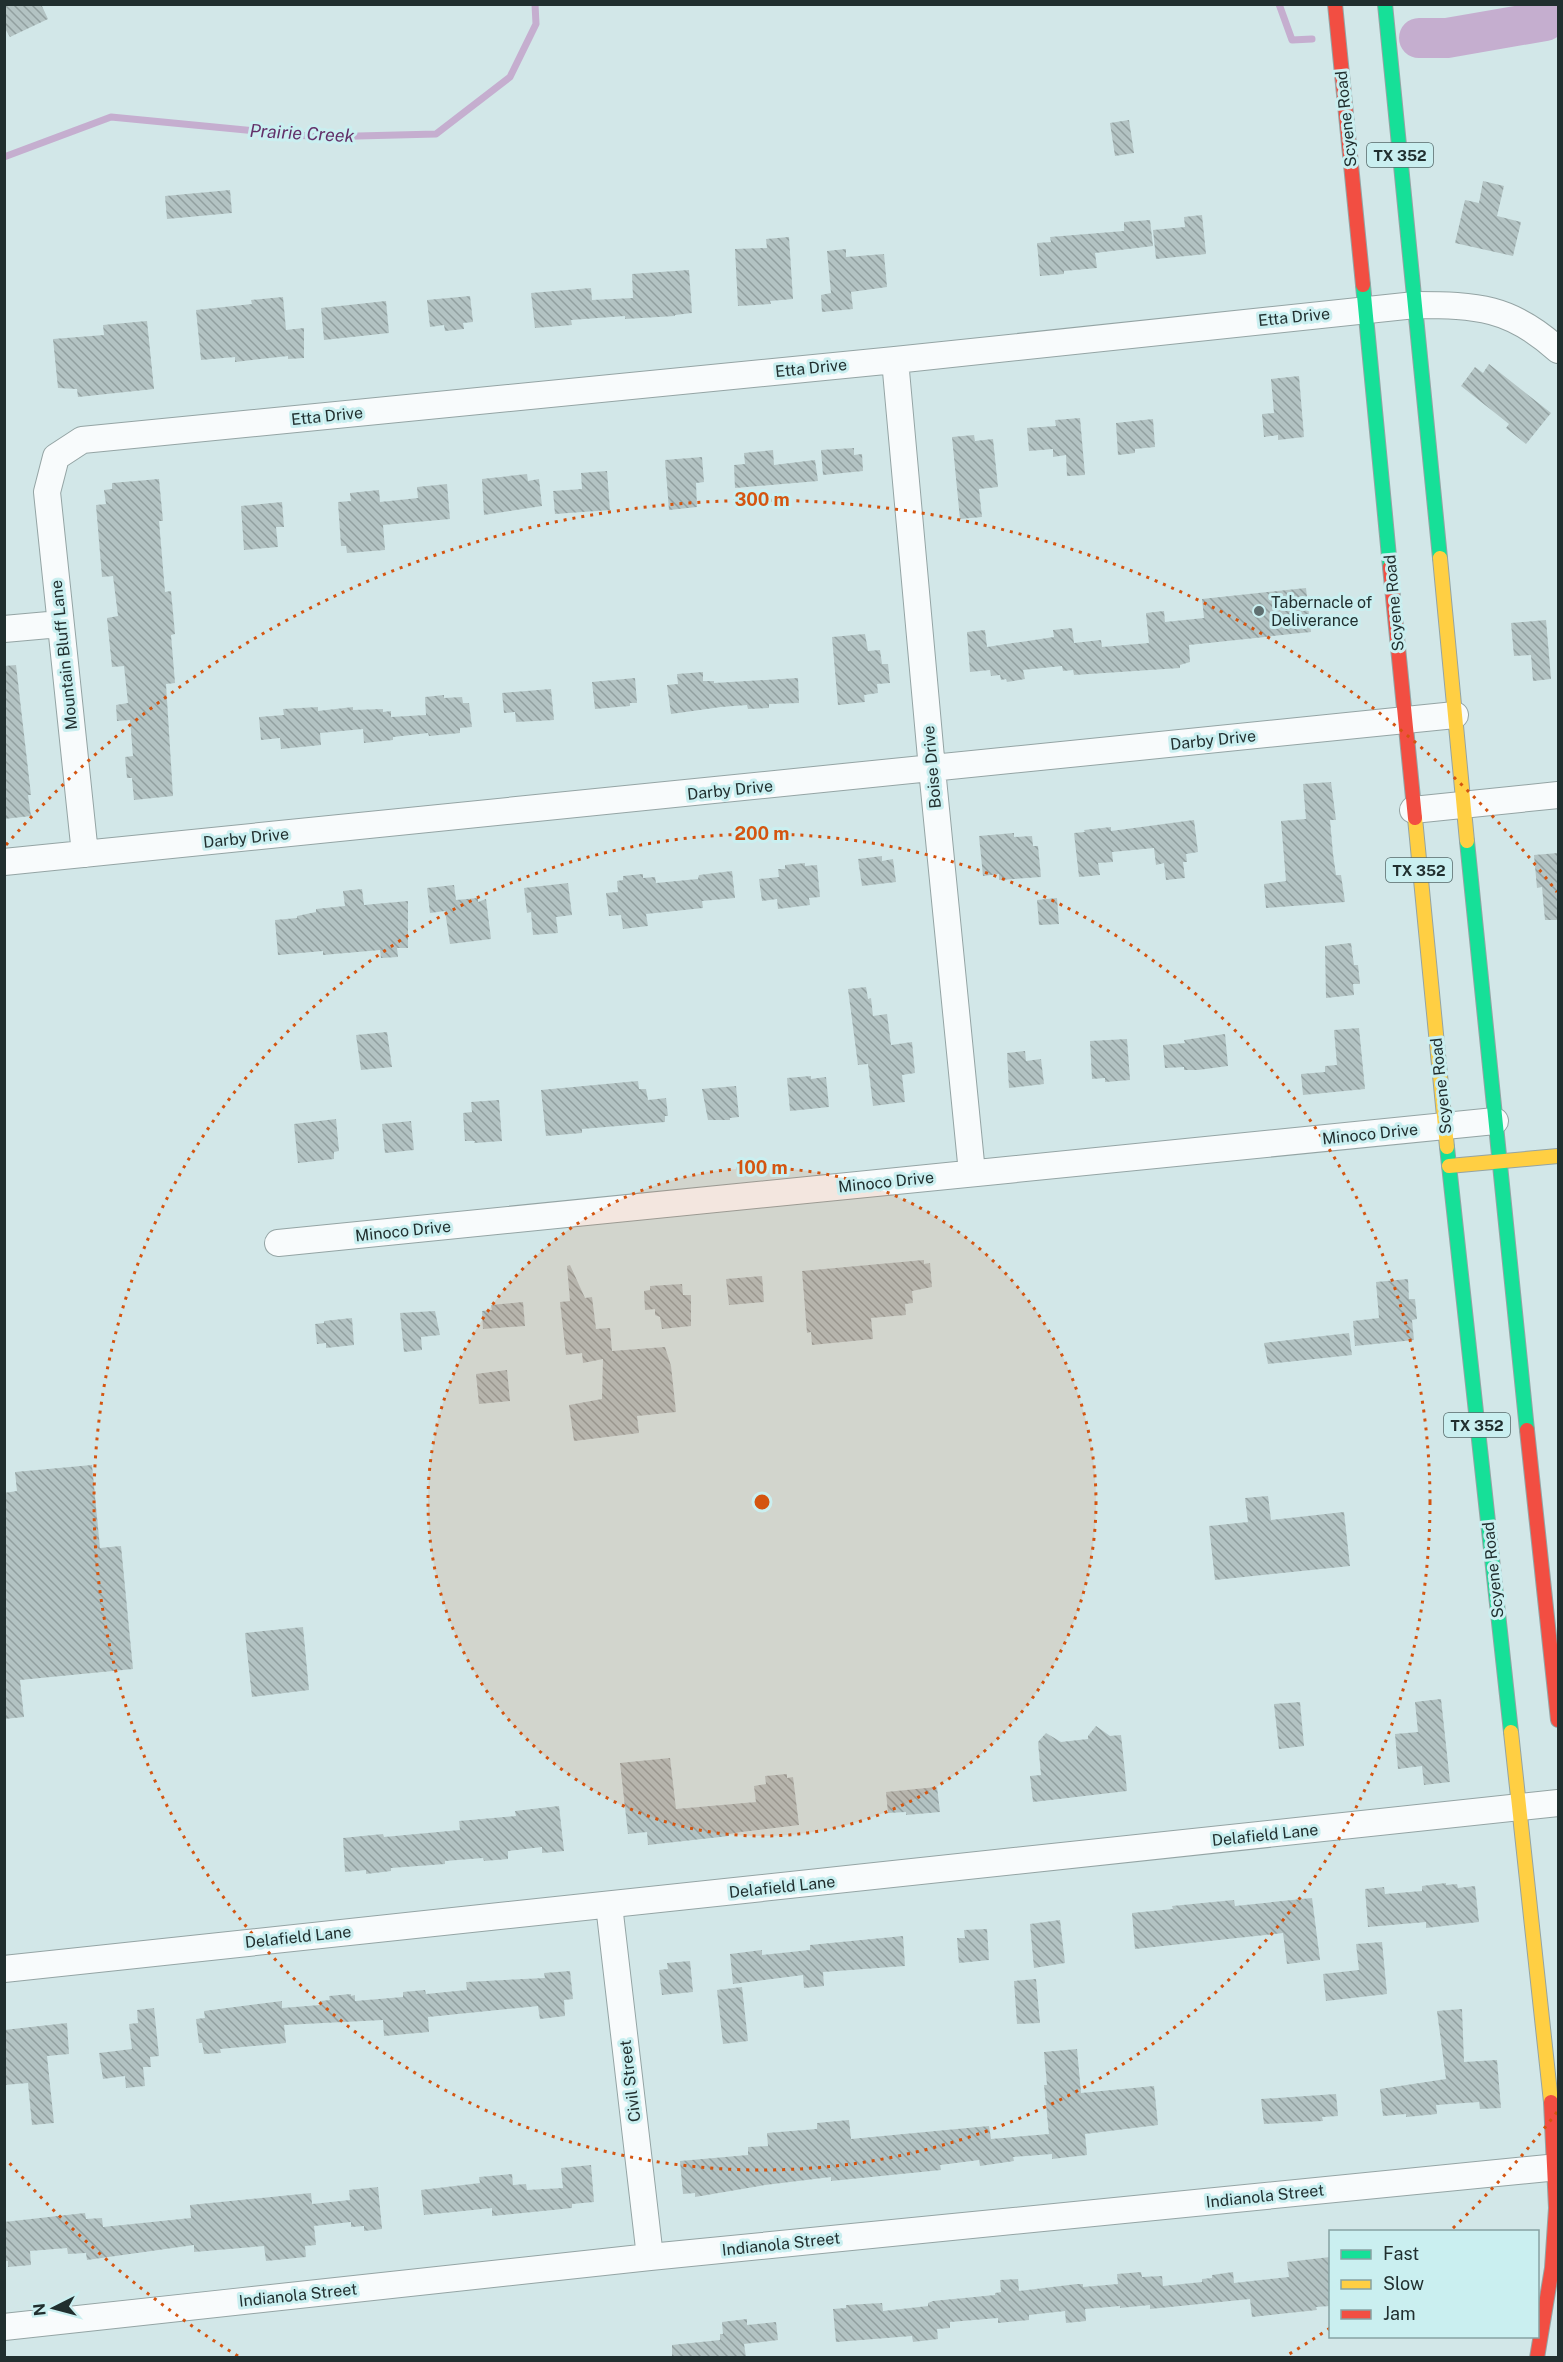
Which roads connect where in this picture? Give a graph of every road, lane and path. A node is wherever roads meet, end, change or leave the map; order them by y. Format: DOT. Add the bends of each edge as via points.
graph roads {
  1 [pos="1335,4"];
  2 [pos="1385,4"];
  3 [pos="1415,304"];
  4 [pos="1366,310"];
  5 [pos="1558,350"];
  6 [pos="895,360"];
  7 [pos="56,457"];
  8 [pos="60,624"];
  9 [pos="4,629"];
  10 [pos="1455,716"];
  11 [pos="1405,720"];
  12 [pos="932,769"];
  13 [pos="1558,795"];
  14 [pos="1464,805"];
  15 [pos="1413,810"];
  16 [pos="85,854"];
  17 [pos="4,862"];
  18 [pos="1495,1121"];
  19 [pos="1445,1127"];
  20 [pos="1558,1156"];
  21 [pos="1499,1162"];
  22 [pos="1449,1166"];
  23 [pos="972,1173"];
  24 [pos="278,1243"];
  25 [pos="1558,1720"];
  26 [pos="1558,1803"];
  27 [pos="1518,1807"];
  28 [pos="609,1905"];
  29 [pos="4,1969"];
  30 [pos="1557,2167"];
  31 [pos="650,2257"];
  32 [pos="4,2326"];
  33 [pos="1537,2358"];
  1 -- 4 [label="main road, Scyene Road / TX 352"];
  2 -- 3 [label="main road, TX 352"];
  3 -- 4 [label="street, Etta Drive"];
  3 -- 5 [label="street, Etta Drive" via="1492,310 1520,321"];
  3 -- 10 [label="main road, TX 352"];
  4 -- 6 [label="street, Etta Drive"];
  4 -- 11 [label="main road, Scyene Road / TX 352"];
  6 -- 7 [label="street, Etta Drive" via="82,440"];
  6 -- 12 [label="street, Boise Drive"];
  7 -- 8 [label="street, Mountain Bluff Lane" via="47,492"];
  8 -- 9 [label="street"];
  8 -- 16 [label="street, Mountain Bluff Lane"];
  10 -- 11 [label="street, Darby Drive"];
  10 -- 14 [label="main road, TX 352"];
  11 -- 12 [label="street, Darby Drive"];
  11 -- 15 [label="main road, Scyene Road / TX 352"];
  12 -- 16 [label="street, Darby Drive"];
  12 -- 23 [label="street, Boise Drive"];
  13 -- 14 [label="street"];
  14 -- 15 [label="street"];
  14 -- 18 [label="main road, TX 352"];
  15 -- 19 [label="main road, Scyene Road / TX 352"];
  16 -- 17 [label="street, Darby Drive"];
  18 -- 19 [label="street, Minoco Drive"];
  18 -- 21 [label="main road, TX 352"];
  19 -- 22 [label="main road, Scyene Road / TX 352"];
  19 -- 23 [label="street, Minoco Drive"];
  20 -- 21 [label="main road"];
  21 -- 22 [label="main road"];
  21 -- 25 [label="main road, TX 352"];
  22 -- 27 [label="main road, Scyene Road / TX 352"];
  23 -- 24 [label="street, Minoco Drive"];
  26 -- 27 [label="street, Delafield Lane"];
  27 -- 28 [label="street, Delafield Lane"];
  27 -- 30 [label="main road, Scyene Road / TX 352"];
  28 -- 29 [label="street, Delafield Lane"];
  28 -- 31 [label="street, Civil Street"];
  30 -- 31 [label="street, Indianola Street"];
  30 -- 33 [label="main road, TX 352" via="1552,2268"];
  31 -- 32 [label="street, Indianola Street"];
}
